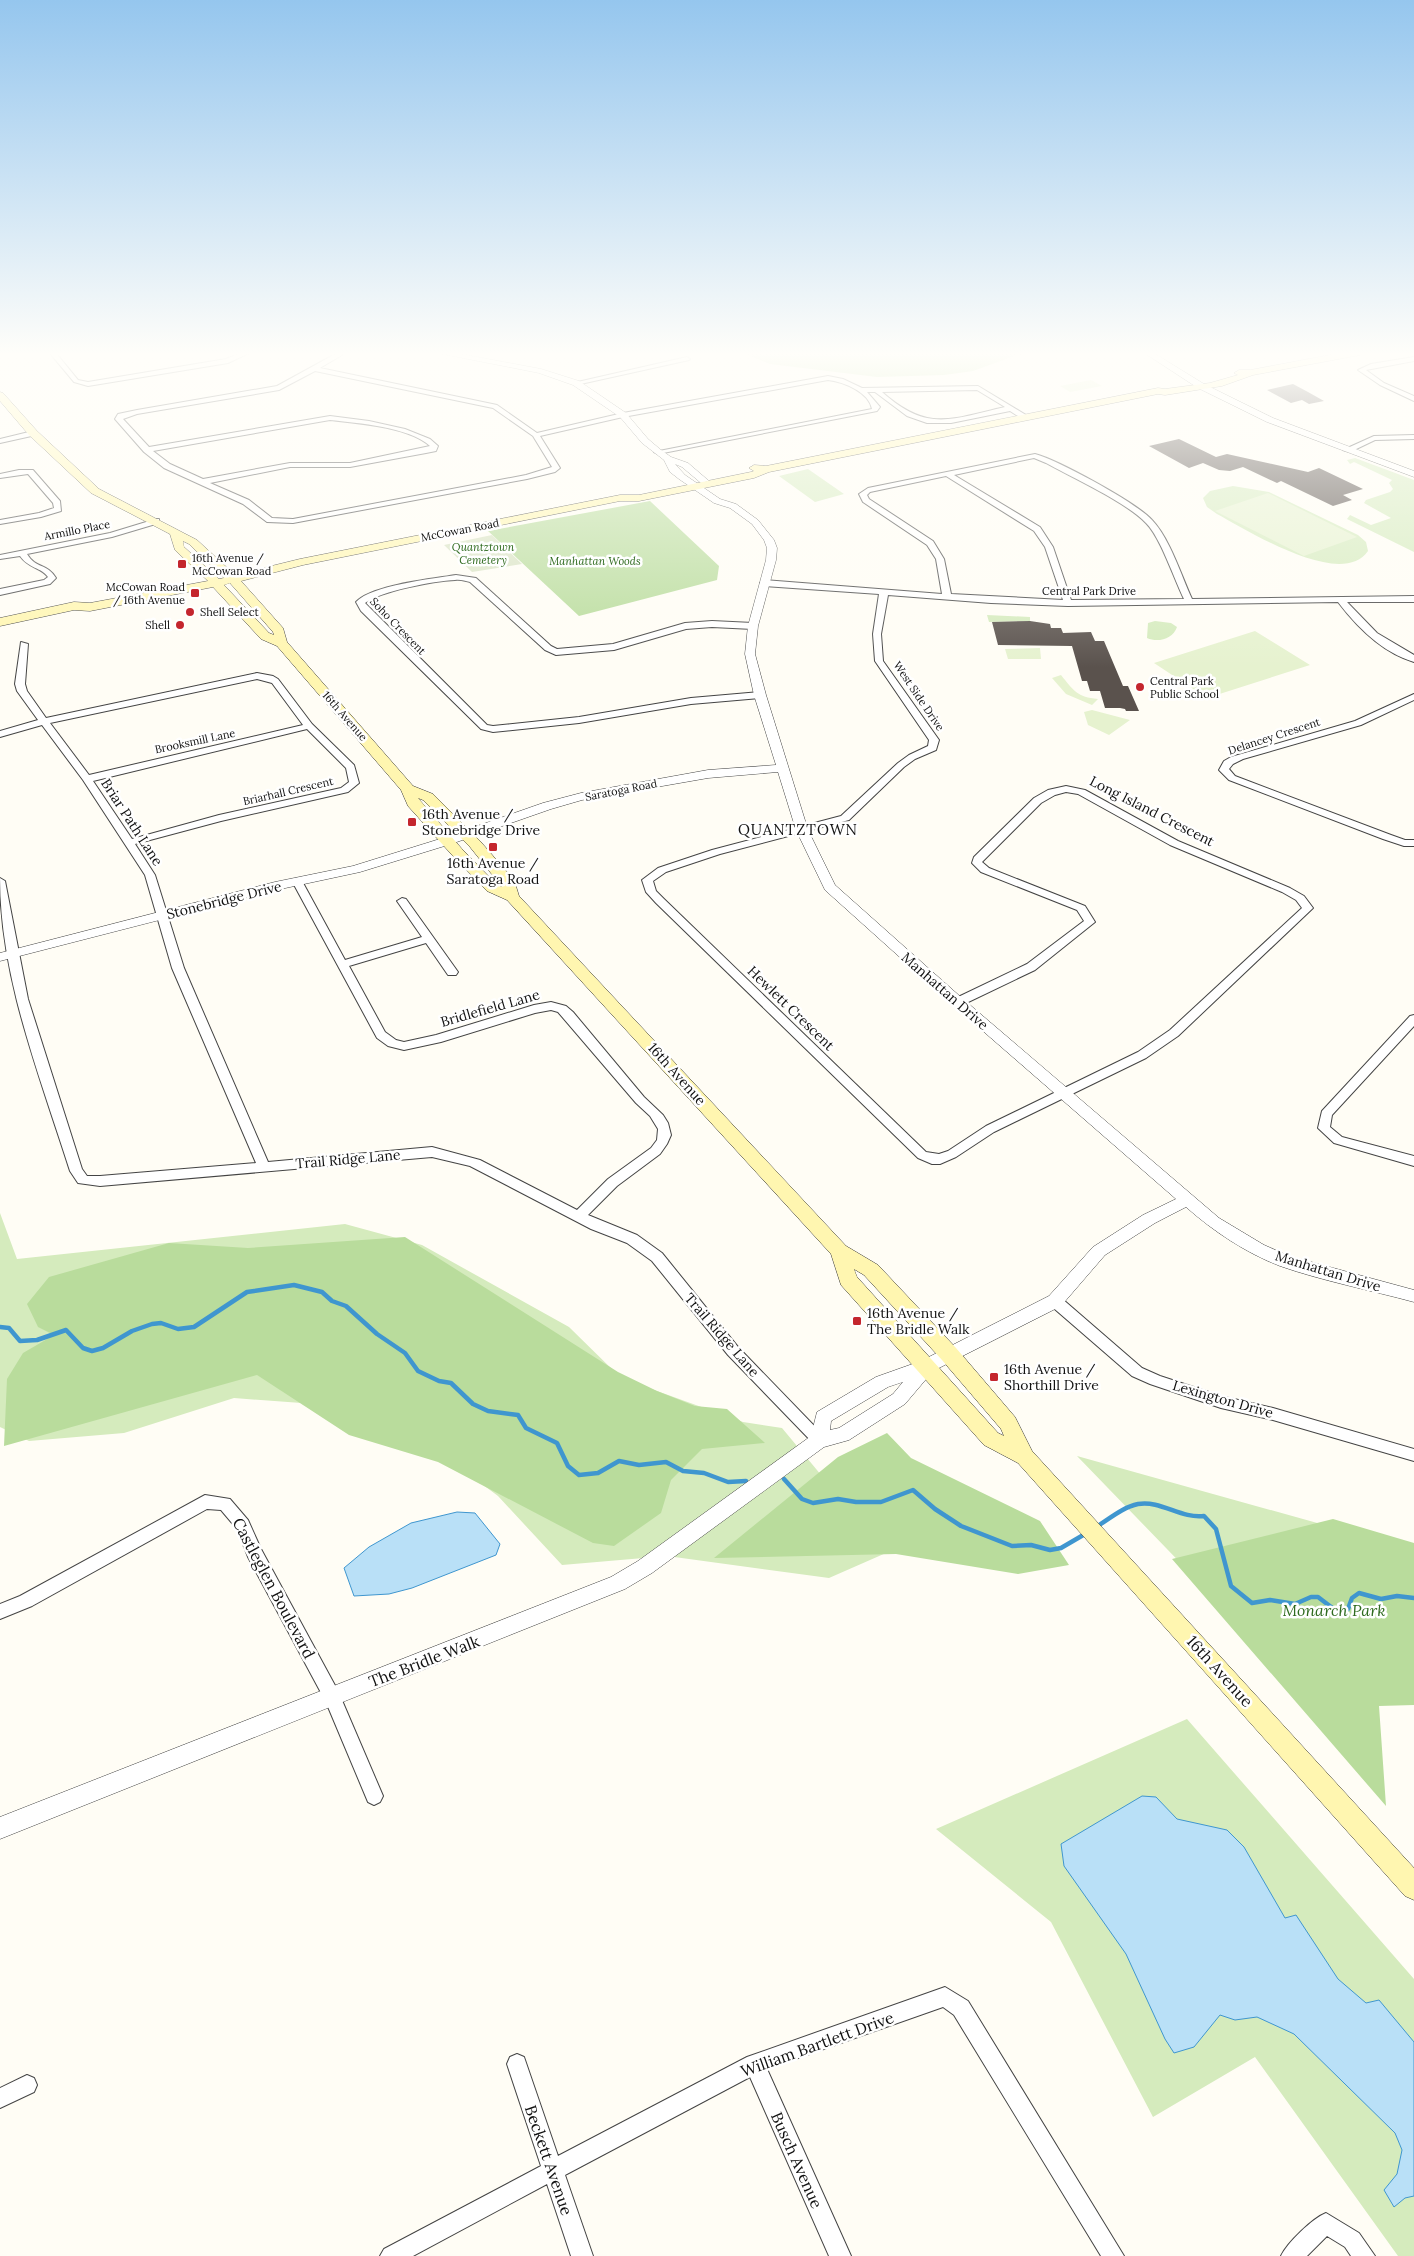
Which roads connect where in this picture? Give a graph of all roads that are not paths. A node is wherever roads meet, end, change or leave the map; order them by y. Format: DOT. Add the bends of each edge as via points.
graph roads {
  1 [pos="60,457"];
  2 [pos="156,457"];
  3 [pos="393,457"];
  4 [pos="551,457"];
  5 [pos="826,457"];
  6 [pos="1021,457"];
  7 [pos="1039,457"];
  8 [pos="1367,457"];
  9 [pos="668,459"];
  10 [pos="946,473"];
  11 [pos="1414,474"];
  12 [pos="0,476"];
  13 [pos="687,480"];
  14 [pos="201,482"];
  15 [pos="701,483"];
  16 [pos="620,498"];
  17 [pos="156,520"];
  18 [pos="0,522"];
  19 [pos="175,531"];
  20 [pos="22,553"];
  21 [pos="0,557"];
  22 [pos="229,575"];
  23 [pos="212,579"];
  24 [pos="764,583"];
  25 [pos="0,592"];
  26 [pos="884,592"];
  27 [pos="948,597"];
  28 [pos="1414,599"];
  29 [pos="1189,601"];
  30 [pos="1341,601"];
  31 [pos="1068,603"];
  32 [pos="0,622"];
  33 [pos="753,626"];
  34 [pos="281,642"];
  35 [pos="24,644"];
  36 [pos="1414,659"];
  37 [pos="760,695"];
  38 [pos="1414,697"];
  39 [pos="44,721"];
  40 [pos="309,726"];
  41 [pos="0,734"];
  42 [pos="783,768"];
  43 [pos="87,779"];
  44 [pos="408,789"];
  45 [pos="802,830"];
  46 [pos="464,834"];
  47 [pos="447,841"];
  48 [pos="129,843"];
  49 [pos="1414,843"];
  50 [pos="297,881"];
  51 [pos="0,882"];
  52 [pos="512,897"];
  53 [pos="402,901"];
  54 [pos="162,915"];
  55 [pos="429,939"];
  56 [pos="14,953"];
  57 [pos="0,957"];
  58 [pos="343,964"];
  59 [pos="452,972"];
  60 [pos="958,1002"];
  61 [pos="1414,1019"];
  62 [pos="1064,1093"];
  63 [pos="1414,1161"];
  64 [pos="264,1167"];
  65 [pos="1187,1200"];
  66 [pos="579,1216"];
  67 [pos="839,1251"];
  68 [pos="1414,1296"];
  69 [pos="1055,1301"];
  70 [pos="949,1354"];
  71 [pos="927,1366"];
  72 [pos="819,1440"];
  73 [pos="1414,1455"];
  74 [pos="1025,1456"];
  75 [pos="0,1612"];
  76 [pos="332,1697"];
  77 [pos="374,1796"];
  78 [pos="0,1828"];
  79 [pos="1414,1887"];
  80 [pos="517,2064"];
  81 [pos="754,2064"];
  82 [pos="27,2085"];
  83 [pos="0,2098"];
  84 [pos="553,2170"];
  85 [pos="391,2256"];
  86 [pos="582,2256"];
  87 [pos="840,2256"];
  88 [pos="1113,2256"];
  89 [pos="1292,2256"];
  90 [pos="1364,2256"];
  1 -- 17 [label="main road, 16th Avenue" via="96,490"];
  2 -- 14 [label="street"];
  3 -- 14 [label="street" via="340,466 283,466"];
  4 -- 14 [label="street" via="556,465 552,470 294,521 270,520 246,502"];
  5 -- 15 [label="main road, McCowan Road" via="766,469 754,475"];
  6 -- 10 [label="street"];
  7 -- 29 [label="street" via="1126,504 1149,521"];
  8 -- 11 [label="street"];
  9 -- 13 [label="street" via="673,470"];
  9 -- 15 [label="street, Manhattan Drive" via="685,466"];
  10 -- 27 [label="street" via="868,490 863,494 866,500 930,544 940,559"];
  10 -- 31 [label="street" via="1037,529 1049,547"];
  12 -- 18 [label="street" via="30,472 58,508 41,515"];
  13 -- 15 [label="main road, McCowan Road"];
  13 -- 16 [label="main road, McCowan Road" via="632,491"];
  15 -- 16 [label="main road, McCowan Road" via="640,498"];
  15 -- 24 [label="street, Manhattan Drive" via="717,501 733,506 756,522 769,540 772,548"];
  16 -- 22 [label="main road, McCowan Road" via="300,562 279,569"];
  17 -- 19 [label="main road, 16th Avenue"];
  17 -- 20 [label="street, Armillo Place" via="112,535"];
  19 -- 22 [label="main road, 16th Avenue" via="193,542"];
  19 -- 23 [label="main road, 16th Avenue" via="179,548"];
  20 -- 21 [label="street, Armillo Place"];
  20 -- 25 [label="street" via="28,564 47,570 52,578 47,582"];
  22 -- 23 [label="main road, McCowan Road"];
  22 -- 34 [label="main road, 16th Avenue" via="279,631"];
  23 -- 32 [label="main road, McCowan Road" via="90,607 74,606"];
  23 -- 34 [label="main road, 16th Avenue" via="265,636"];
  24 -- 26 [label="street, Central Park Drive"];
  24 -- 33 [label="street, Manhattan Drive"];
  26 -- 27 [label="street, Central Park Drive"];
  26 -- 45 [label="street, West Side Drive" via="876,634 878,657 934,740 933,748 901,765 845,818"];
  27 -- 31 [label="street, Central Park Drive"];
  28 -- 30 [label="street, Central Park Drive"];
  29 -- 30 [label="street, Central Park Drive"];
  29 -- 31 [label="street, Central Park Drive"];
  30 -- 36 [label="street" via="1368,632"];
  33 -- 37 [label="street, Manhattan Drive" via="750,654"];
  33 -- 37 [label="street, Soho Crescent" via="685,626 614,647 556,652 473,580 456,577 387,591 360,602 484,726 493,729 579,720 692,701"];
  34 -- 44 [label="main road, 16th Avenue"];
  35 -- 39 [label="street, Briar Path Lane" via="20,684"];
  37 -- 42 [label="street, Manhattan Drive"];
  38 -- 49 [label="street, Delancey Crescent" via="1358,723 1240,757 1229,762 1224,770 1232,778 1387,837"];
  39 -- 40 [label="street, Briarhall Crescent" via="257,676 275,682"];
  39 -- 41 [label="street, Briarhall Crescent"];
  39 -- 43 [label="street, Briar Path Lane"];
  40 -- 43 [label="street, Brooksmill Lane"];
  40 -- 48 [label="street, Briarhall Crescent" via="351,766 354,783 350,787 333,794 283,803"];
  42 -- 45 [label="street, Manhattan Drive"];
  42 -- 46 [label="street, Saratoga Road" via="708,774 581,797"];
  43 -- 48 [label="street, Briar Path Lane"];
  44 -- 46 [label="main road, 16th Avenue" via="428,797"];
  44 -- 47 [label="main road, 16th Avenue" via="413,803"];
  45 -- 60 [label="street, Manhattan Drive" via="830,887"];
  45 -- 62 [label="street, Hewlett Crescent" via="662,870 647,880 651,892 922,1155 932,1160 946,1157 990,1130"];
  46 -- 47 [label="street, Saratoga Road"];
  46 -- 52 [label="main road, 16th Avenue" via="509,883"];
  47 -- 50 [label="street, Stonebridge Drive" via="356,869"];
  47 -- 52 [label="main road, 16th Avenue" via="492,888"];
  48 -- 54 [label="street, Briar Path Lane" via="150,875"];
  50 -- 54 [label="street, Stonebridge Drive"];
  50 -- 58 [label="street, Bridlefield Lane"];
  51 -- 56 [label="street, Trail Ridge Lane"];
  52 -- 67 [label="main road, 16th Avenue"];
  53 -- 55 [label="street"];
  54 -- 56 [label="street, Stonebridge Drive"];
  54 -- 64 [label="street, Briar Path Lane" via="186,989"];
  55 -- 58 [label="street"];
  55 -- 59 [label="street"];
  56 -- 57 [label="street, Stonebridge Drive"];
  56 -- 64 [label="street, Trail Ridge Lane" via="24,1008 80,1177 92,1182"];
  58 -- 66 [label="street, Bridlefield Lane" via="381,1035 404,1046 534,1008 551,1006 569,1015 640,1100 654,1111 665,1132 656,1149 617,1178"];
  60 -- 62 [label="street, Manhattan Drive"];
  60 -- 62 [label="street, Long Island Crescent" via="1031,967 1090,922 1081,908 985,870 977,863 1027,809 1054,791 1081,792 1174,843 1286,890 1307,905 1303,915 1174,1033 1142,1054"];
  61 -- 63 [label="street" via="1331,1108 1324,1122 1324,1128 1338,1140"];
  62 -- 65 [label="street, Manhattan Drive"];
  64 -- 66 [label="street, Trail Ridge Lane" via="432,1152 466,1159"];
  65 -- 68 [label="street, Manhattan Drive" via="1235,1236 1285,1261"];
  65 -- 69 [label="street" via="1149,1218 1099,1251"];
  66 -- 72 [label="street, Trail Ridge Lane" via="632,1239 657,1258 733,1351"];
  67 -- 70 [label="main road, 16th Avenue" via="871,1270"];
  67 -- 71 [label="main road, 16th Avenue" via="848,1280"];
  69 -- 70 [label="street"];
  69 -- 73 [label="street, Lexington Drive" via="1137,1372 1155,1380 1221,1402"];
  70 -- 71 [label="street"];
  70 -- 74 [label="main road, 16th Avenue" via="1008,1423"];
  71 -- 72 [label="street, The Bridle Walk" via="898,1399 843,1435"];
  71 -- 72 [label="street" via="882,1382 823,1417"];
  71 -- 74 [label="main road, 16th Avenue" via="990,1439"];
  72 -- 76 [label="street, The Bridle Walk" via="646,1568 618,1583"];
  74 -- 79 [label="main road, 16th Avenue"];
  75 -- 76 [label="street, Castleglen Boulevard" via="26,1602 205,1502 225,1504 243,1525 254,1552"];
  76 -- 77 [label="street, Castleglen Boulevard"];
  76 -- 78 [label="street, The Bridle Walk"];
  80 -- 84 [label="street, Beckett Avenue"];
  81 -- 84 [label="street, William Bartlett Drive"];
  81 -- 87 [label="street, Busch Avenue"];
  81 -- 88 [label="street, William Bartlett Drive" via="945,1997 961,2008"];
  82 -- 83 [label="street"];
  84 -- 85 [label="street, William Bartlett Drive"];
  84 -- 86 [label="street, Beckett Avenue"];
  89 -- 90 [label="street" via="1326,2223 1352,2240"];
}
